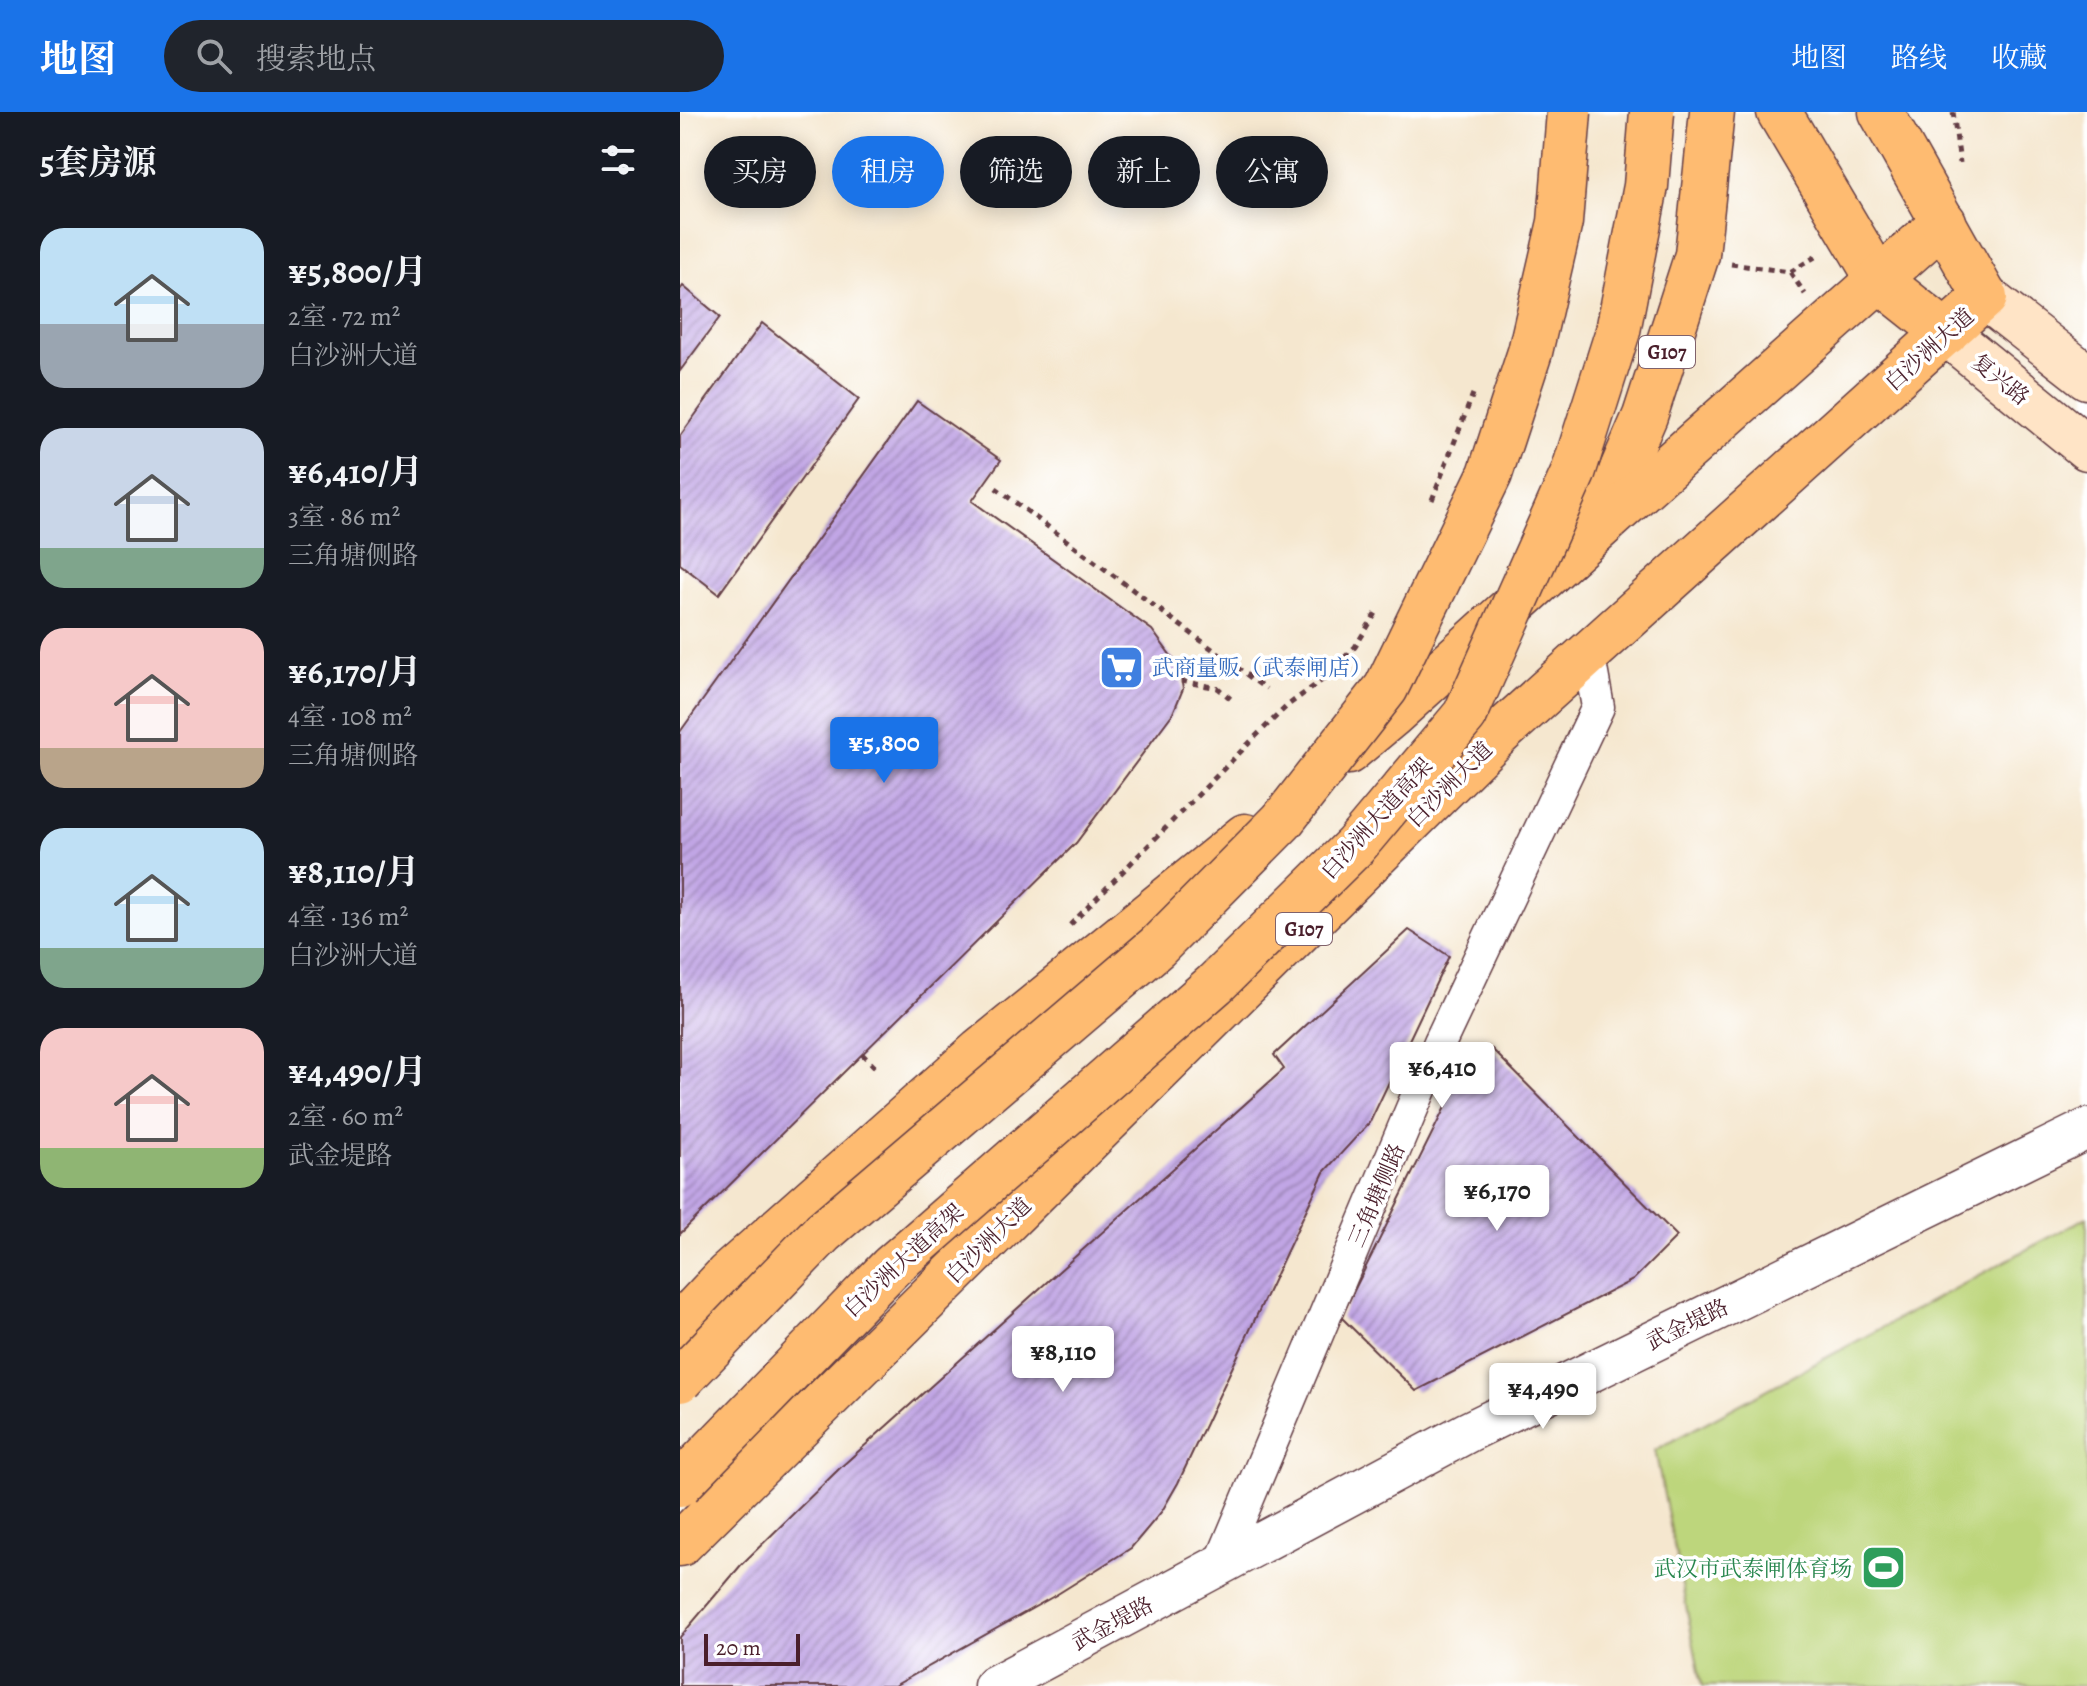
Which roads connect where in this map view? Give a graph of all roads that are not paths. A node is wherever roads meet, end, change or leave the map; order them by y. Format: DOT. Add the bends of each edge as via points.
graph roads {
  1 [pos="1569,112"];
  2 [pos="1652,112"];
  3 [pos="1712,112"];
  4 [pos="1779,112"];
  5 [pos="1881,112"];
  6 [pos="1944,222"];
  7 [pos="1878,279"];
  8 [pos="1985,297"];
  9 [pos="1946,333"];
  10 [pos="2087,377"];
  11 [pos="2087,448"];
  12 [pos="1555,568"];
  13 [pos="1588,652"];
  14 [pos="2087,1129"];
  15 [pos="680,1325"];
  16 [pos="680,1380"];
  17 [pos="680,1484"];
  18 [pos="680,1544"];
  19 [pos="1220,1565"];
  20 [pos="994,1686"];
  1 -- 16 [label="main road, bridge" via="1560,222 1530,352 1490,474 1386,688 1282,821 1157,947 823,1232"];
  2 -- 17 [label="main road, 白沙洲大道高架, bridge" via="1646,186 1618,331 1573,473 1465,715 1355,846 1280,921 891,1267"];
  3 -- 12 [label="main road, G107" via="1697,255 1645,416 1613,490"];
  4 -- 7 [label="main road"];
  5 -- 6 [label="main road, 白沙洲大道"];
  6 -- 7 [label="main road"];
  6 -- 8 [label="main road, 白沙洲大道"];
  7 -- 9 [label="main road, 复兴路"];
  7 -- 12 [label="main road, G107"];
  8 -- 9 [label="main road, 白沙洲大道 / G107"];
  8 -- 10 [label="main road"];
  9 -- 11 [label="main road, 复兴路"];
  9 -- 13 [label="main road, 白沙洲大道 / G107"];
  12 -- 15 [label="main road, G107" via="1391,716 980,1051 727,1275"];
  13 -- 18 [label="main road, 白沙洲大道 / G107"];
  13 -- 19 [label="street, 三角塘侧路" via="1598,707 1440,1042"];
  14 -- 19 [label="street, 武金堤路" via="1468,1432"];
  19 -- 20 [label="street, 武金堤路"];
}
